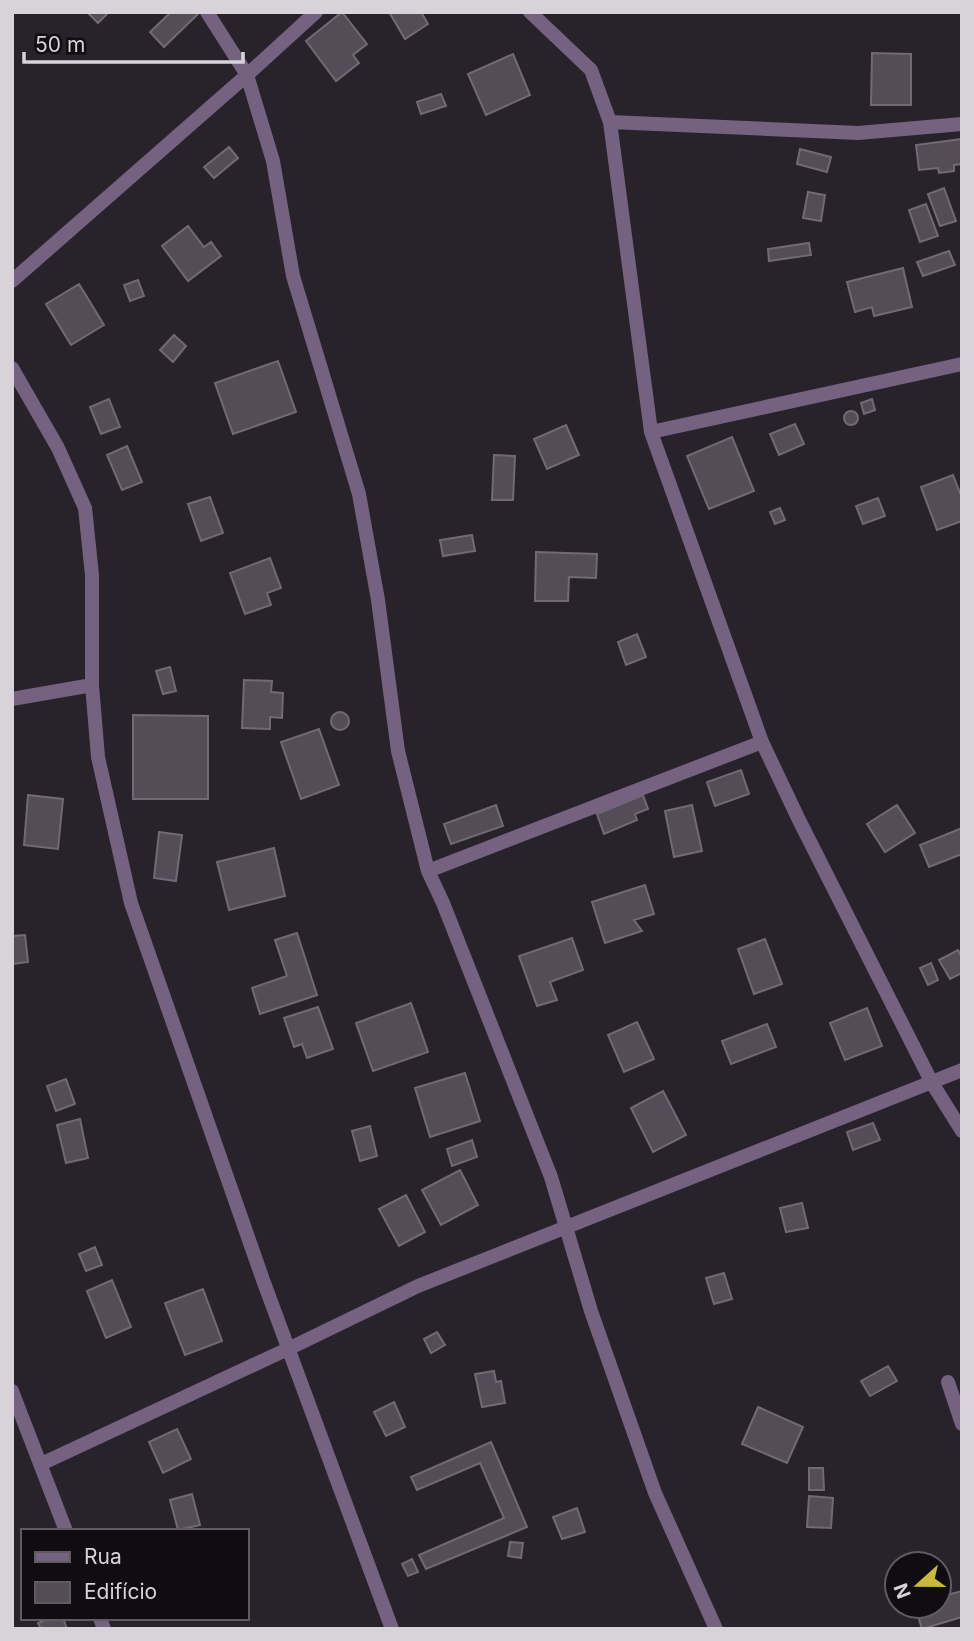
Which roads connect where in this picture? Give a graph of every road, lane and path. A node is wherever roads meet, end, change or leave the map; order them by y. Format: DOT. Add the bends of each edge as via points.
graph roads {
  1 [pos="207,12"];
  2 [pos="316,12"];
  3 [pos="530,12"];
  4 [pos="247,75"];
  5 [pos="610,122"];
  6 [pos="962,124"];
  7 [pos="12,281"];
  8 [pos="962,363"];
  9 [pos="12,368"];
  10 [pos="651,432"];
  11 [pos="92,685"];
  12 [pos="12,699"];
  13 [pos="762,742"];
  14 [pos="428,871"];
  15 [pos="962,1070"];
  16 [pos="932,1083"];
  17 [pos="962,1131"];
  18 [pos="565,1229"];
  19 [pos="290,1348"];
  20 [pos="948,1382"];
  21 [pos="12,1391"];
  22 [pos="962,1424"];
  23 [pos="41,1464"];
  24 [pos="65,1529"];
  25 [pos="392,1629"];
  26 [pos="716,1629"];
  1 -- 4 [label="street"];
  2 -- 4 [label="street"];
  3 -- 5 [label="street" via="591,70"];
  4 -- 7 [label="street"];
  4 -- 14 [label="street" via="273,161 293,276 359,494 379,600 398,751"];
  5 -- 6 [label="street" via="858,133"];
  5 -- 10 [label="street"];
  8 -- 10 [label="street"];
  9 -- 11 [label="street" via="58,448 85,508 92,575"];
  10 -- 13 [label="street"];
  11 -- 12 [label="street"];
  11 -- 19 [label="street" via="98,757 131,902"];
  13 -- 14 [label="street"];
  13 -- 16 [label="street"];
  14 -- 18 [label="street" via="551,1177"];
  15 -- 16 [label="street"];
  16 -- 17 [label="street"];
  16 -- 18 [label="street"];
  18 -- 19 [label="street" via="418,1286"];
  18 -- 26 [label="street" via="655,1493"];
  19 -- 23 [label="street"];
  19 -- 25 [label="street"];
  20 -- 22 [label="street"];
  21 -- 23 [label="street"];
  23 -- 24 [label="street"];
}
